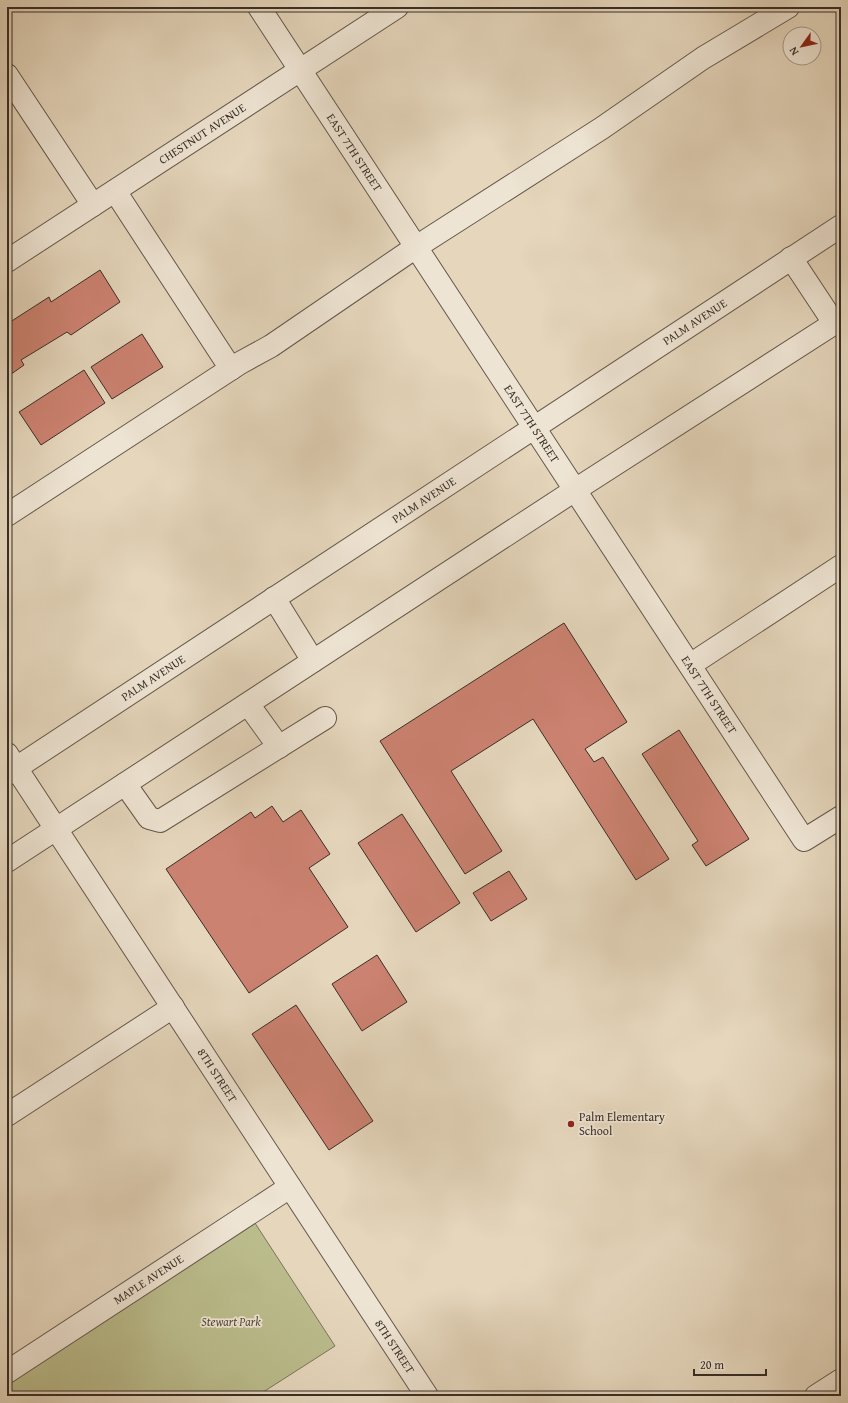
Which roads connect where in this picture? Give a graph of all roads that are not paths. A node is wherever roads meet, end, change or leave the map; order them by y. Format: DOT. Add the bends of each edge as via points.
graph roads {
  1 [pos="258,7"];
  2 [pos="397,7"];
  3 [pos="788,7"];
  4 [pos="300,70"];
  5 [pos="7,75"];
  6 [pos="115,191"];
  7 [pos="93,205"];
  8 [pos="841,226"];
  9 [pos="416,247"];
  10 [pos="791,258"];
  11 [pos="7,262"];
  12 [pos="837,321"];
  13 [pos="231,369"];
  14 [pos="534,428"];
  15 [pos="575,490"];
  16 [pos="7,516"];
  17 [pos="841,566"];
  18 [pos="274,598"];
  19 [pos="313,661"];
  20 [pos="690,665"];
  21 [pos="248,704"];
  22 [pos="325,718"];
  23 [pos="278,747"];
  24 [pos="10,765"];
  25 [pos="125,784"];
  26 [pos="841,817"];
  27 [pos="56,829"];
  28 [pos="7,861"];
  29 [pos="173,1007"];
  30 [pos="7,1115"];
  31 [pos="290,1187"];
  32 [pos="7,1372"];
  33 [pos="841,1380"];
  34 [pos="427,1396"];
  35 [pos="816,1396"];
  1 -- 4 [label="street, EAST 7TH STREET"];
  2 -- 4 [label="street, CHESTNUT AVENUE"];
  3 -- 9 [label="street" via="703,58 602,128"];
  4 -- 6 [label="street, CHESTNUT AVENUE"];
  4 -- 9 [label="street, EAST 7TH STREET"];
  5 -- 7 [label="street"];
  6 -- 7 [label="street, CHESTNUT AVENUE"];
  6 -- 13 [label="street"];
  7 -- 11 [label="street, CHESTNUT AVENUE"];
  8 -- 10 [label="street, PALM AVENUE"];
  9 -- 13 [label="street" via="271,346"];
  9 -- 14 [label="street, EAST 7TH STREET"];
  10 -- 12 [label="street"];
  10 -- 14 [label="street, PALM AVENUE"];
  12 -- 15 [label="street"];
  13 -- 16 [label="street"];
  14 -- 15 [label="street, EAST 7TH STREET"];
  14 -- 18 [label="street, PALM AVENUE"];
  15 -- 19 [label="street"];
  15 -- 20 [label="street, EAST 7TH STREET"];
  17 -- 20 [label="street"];
  18 -- 19 [label="street"];
  18 -- 24 [label="street, PALM AVENUE"];
  19 -- 21 [label="street"];
  20 -- 26 [label="street, EAST 7TH STREET" via="804,840"];
  21 -- 23 [label="street"];
  21 -- 25 [label="street"];
  22 -- 23 [label="street"];
  23 -- 25 [label="street" via="160,821 149,818"];
  24 -- 27 [label="street, 8TH STREET"];
  25 -- 27 [label="street"];
  27 -- 28 [label="street"];
  27 -- 29 [label="street, 8TH STREET"];
  29 -- 30 [label="street"];
  29 -- 31 [label="street, 8TH STREET"];
  31 -- 32 [label="street, MAPLE AVENUE"];
  31 -- 34 [label="street, 8TH STREET"];
  33 -- 35 [label="street"];
}
